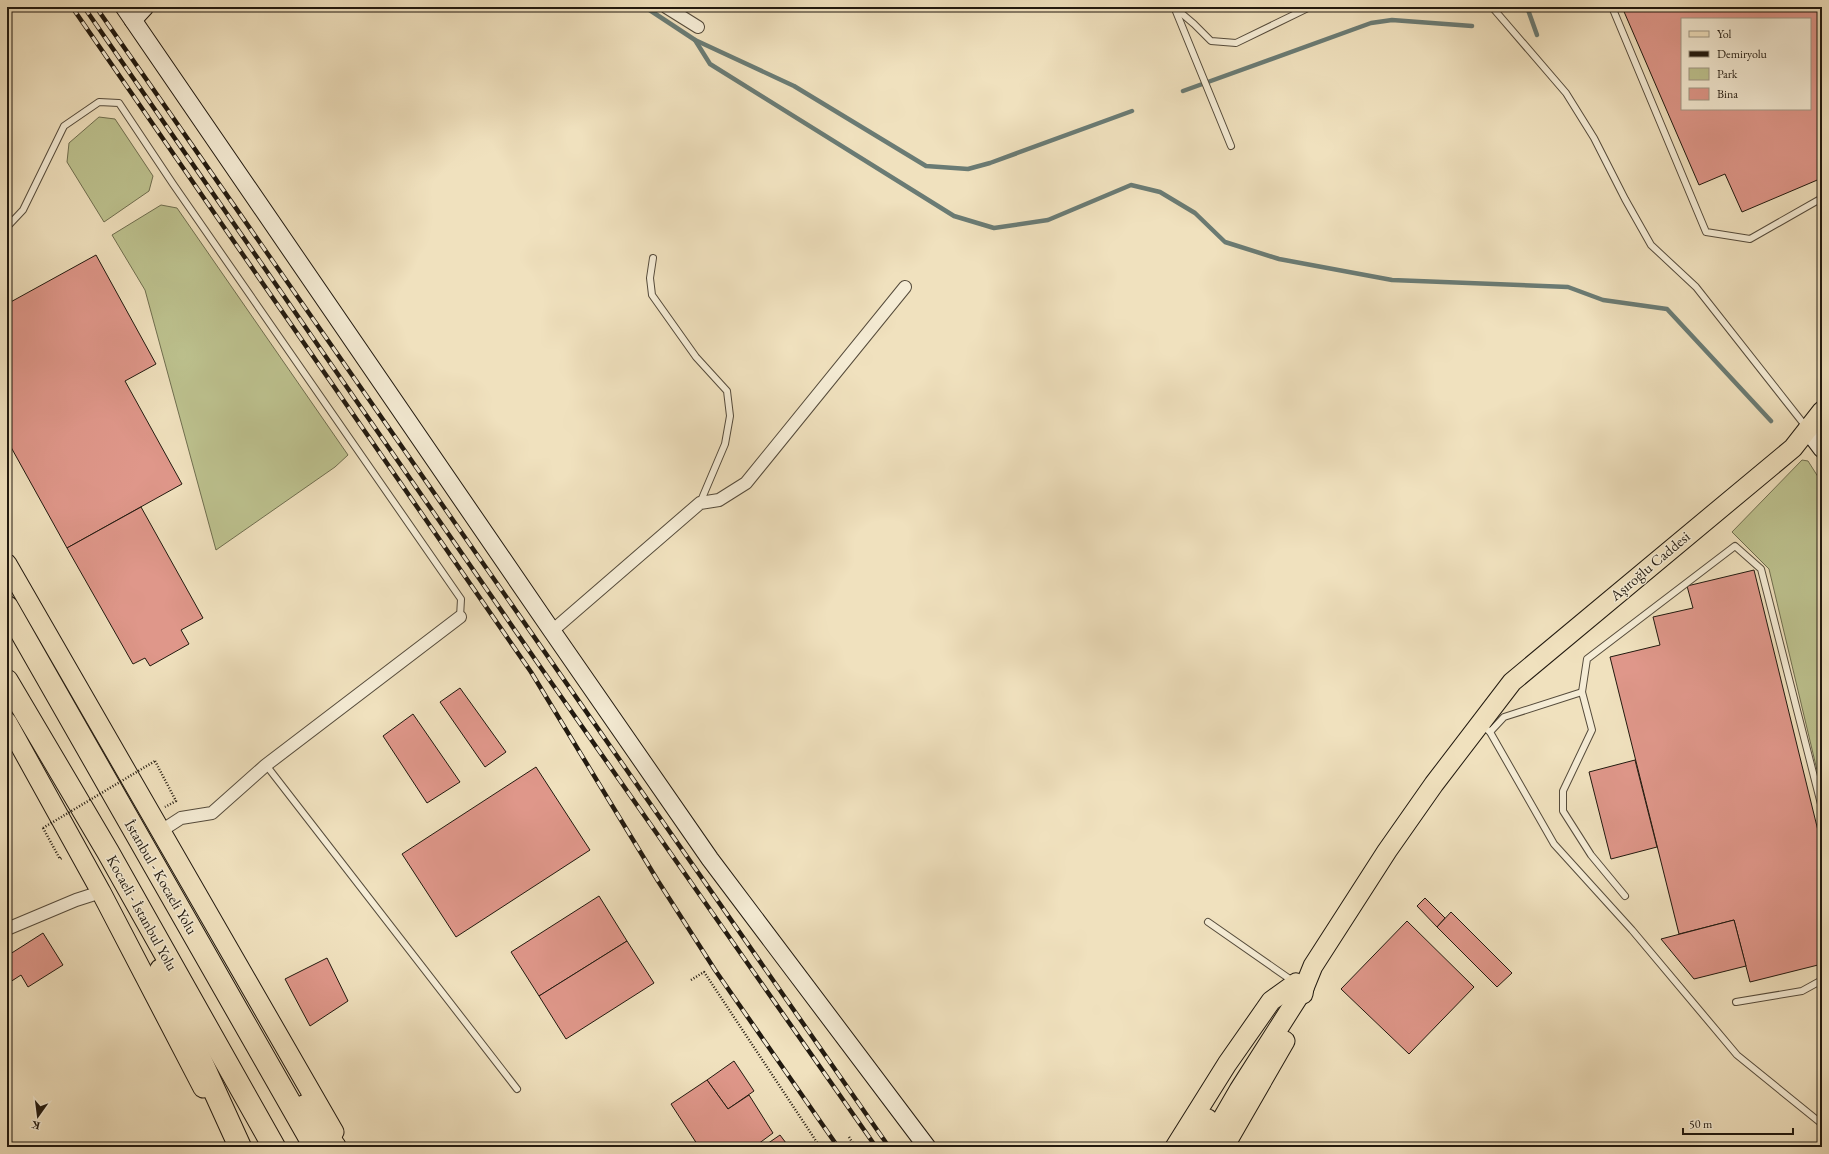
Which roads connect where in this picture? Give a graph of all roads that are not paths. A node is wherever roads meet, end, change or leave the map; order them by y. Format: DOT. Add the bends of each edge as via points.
graph roads {
  1 [pos="145,7"];
  2 [pos="666,7"];
  3 [pos="1174,7"];
  4 [pos="1310,7"];
  5 [pos="1492,7"];
  6 [pos="1612,7"];
  7 [pos="128,14"];
  8 [pos="698,27"];
  9 [pos="1232,146"];
  10 [pos="1822,198"];
  11 [pos="7,227"];
  12 [pos="653,258"];
  13 [pos="905,287"];
  14 [pos="1822,410"];
  15 [pos="1807,429"];
  16 [pos="1822,448"];
  17 [pos="700,503"];
  18 [pos="7,564"];
  19 [pos="7,606"];
  20 [pos="460,617"];
  21 [pos="552,632"];
  22 [pos="7,681"];
  23 [pos="1582,692"];
  24 [pos="7,722"];
  25 [pos="1485,728"];
  26 [pos="266,765"];
  27 [pos="1822,808"];
  28 [pos="161,831"];
  29 [pos="101,892"];
  30 [pos="1625,896"];
  31 [pos="136,903"];
  32 [pos="1208,922"];
  33 [pos="7,929"];
  34 [pos="1822,980"];
  35 [pos="1300,985"];
  36 [pos="1736,1002"];
  37 [pos="249,1031"];
  38 [pos="1235,1086"];
  39 [pos="517,1089"];
  40 [pos="1822,1124"];
  41 [pos="236,1147"];
  42 [pos="240,1147"];
  43 [pos="274,1147"];
  44 [pos="315,1147"];
  45 [pos="335,1147"];
  46 [pos="343,1147"];
  47 [pos="927,1147"];
  48 [pos="1175,1147"];
  49 [pos="1191,1147"];
  50 [pos="1206,1147"];
  51 [pos="1224,1147"];
  1 -- 7 [label="main road"];
  2 -- 8 [label="street"];
  3 -- 4 [label="lane" via="1211,41 1236,43"];
  3 -- 9 [label="lane"];
  5 -- 15 [label="lane" via="1566,93 1594,138 1651,245 1696,287"];
  6 -- 10 [label="lane" via="1706,232 1750,239"];
  7 -- 21 [label="main road"];
  11 -- 20 [label="lane" via="22,210 64,126 99,102 119,103 172,184 462,599"];
  12 -- 17 [label="lane" via="650,278 652,295 696,357 727,391 730,416 724,444"];
  13 -- 17 [label="street" via="746,483 719,500"];
  14 -- 15 [label="main road, Aşıroğlu Caddesi"];
  15 -- 16 [label="main road"];
  15 -- 25 [label="main road, Aşıroğlu Caddesi" via="1792,448 1512,682"];
  17 -- 21 [label="street"];
  18 -- 28 [label="main road"];
  19 -- 37 [label="highway, İstanbul - Kocaeli Yolu"];
  20 -- 26 [label="street"];
  21 -- 47 [label="main road" via="710,859"];
  22 -- 31 [label="highway, Kocaeli - İstanbul Yolu"];
  23 -- 25 [label="lane" via="1504,717"];
  23 -- 27 [label="lane" via="1587,659 1735,546 1761,568"];
  23 -- 30 [label="lane" via="1592,730 1562,791 1563,811 1591,855"];
  24 -- 29 [label="main road"];
  25 -- 35 [label="main road, Aşıroğlu Caddesi" via="1434,784"];
  25 -- 40 [label="lane" via="1554,844 1632,930 1737,1055"];
  26 -- 28 [label="street" via="212,813 181,818"];
  26 -- 39 [label="lane"];
  28 -- 46 [label="main road"];
  29 -- 33 [label="street"];
  29 -- 41 [label="main road"];
  31 -- 42 [label="highway" via="170,993"];
  31 -- 43 [label="highway, Kocaeli - İstanbul Yolu"];
  32 -- 35 [label="lane"];
  34 -- 36 [label="lane" via="1802,991"];
  35 -- 38 [label="main road"];
  35 -- 48 [label="main road" via="1271,1001 1227,1064"];
  35 -- 51 [label="main road" via="1300,1014"];
  37 -- 44 [label="highway, İstanbul - Kocaeli Yolu"];
  37 -- 45 [label="highway"];
  38 -- 49 [label="main road"];
  38 -- 50 [label="main road"];
}
